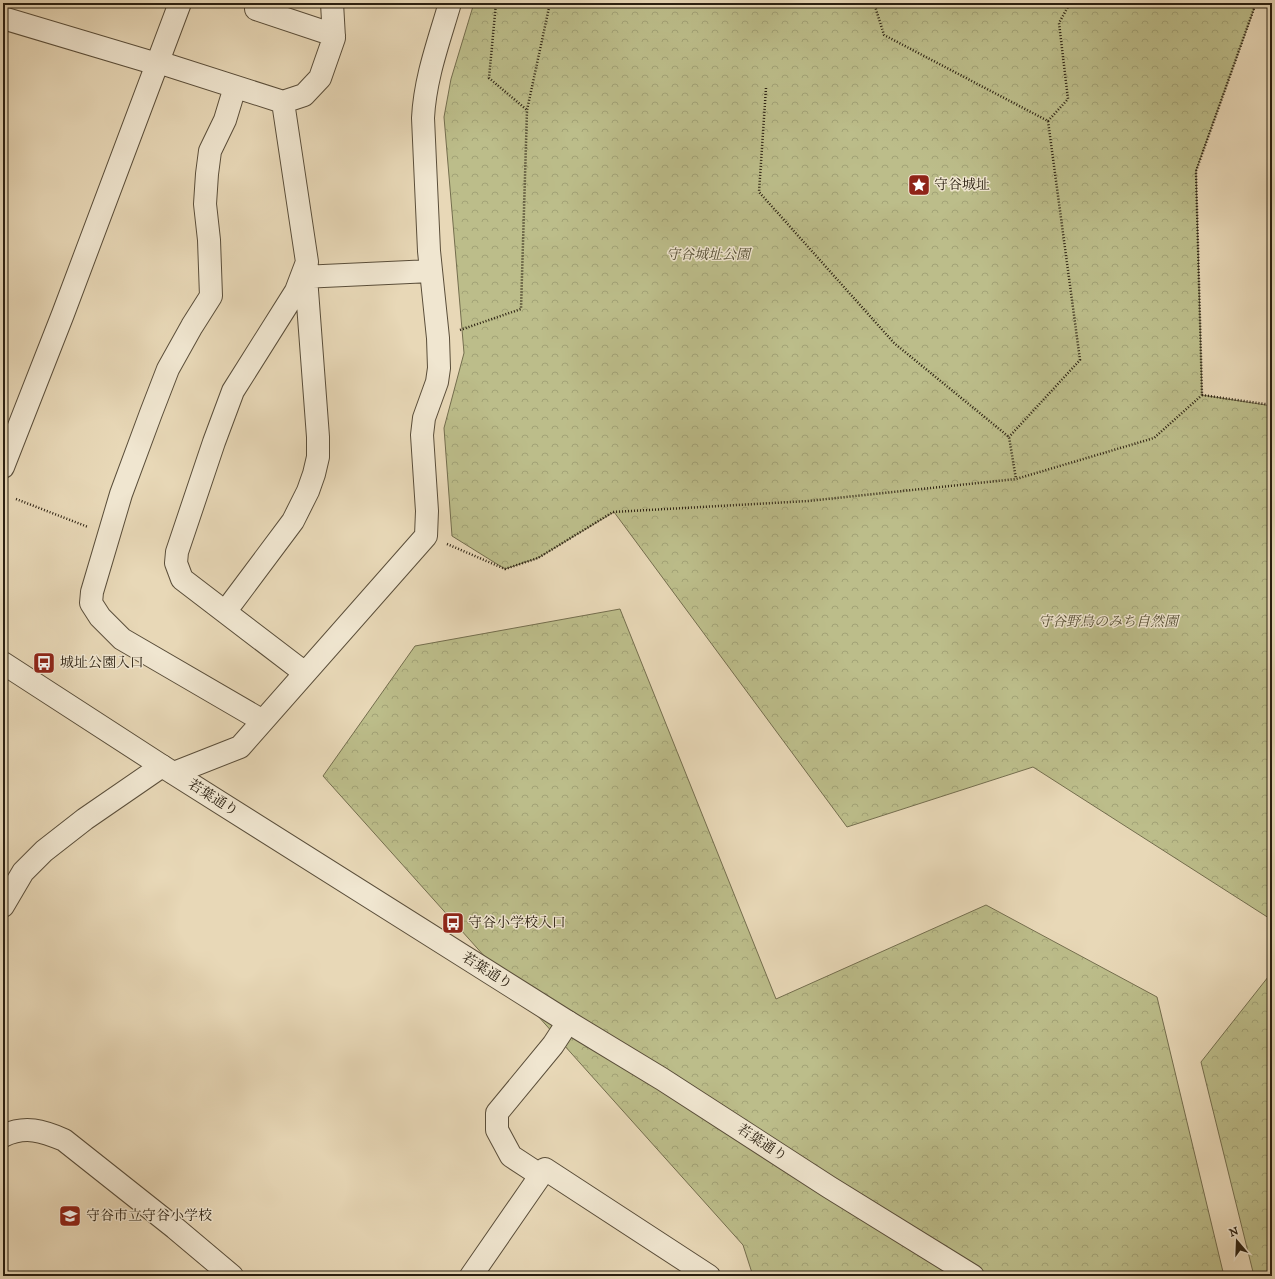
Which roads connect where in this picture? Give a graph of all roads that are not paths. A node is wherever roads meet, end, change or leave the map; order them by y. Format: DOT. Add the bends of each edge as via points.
graph roads {
  1 [pos="6,3"];
  2 [pos="180,3"];
  3 [pos="257,3"];
  4 [pos="332,3"];
  5 [pos="450,3"];
  6 [pos="3,10"];
  7 [pos="3,18"];
  8 [pos="334,35"];
  9 [pos="158,63"];
  10 [pos="235,87"];
  11 [pos="283,102"];
  12 [pos="431,271"];
  13 [pos="304,277"];
  14 [pos="3,467"];
  15 [pos="225,612"];
  16 [pos="3,663"];
  17 [pos="305,673"];
  18 [pos="262,721"];
  19 [pos="168,770"];
  20 [pos="3,906"];
  21 [pos="568,1022"];
  22 [pos="3,1136"];
  23 [pos="540,1176"];
  24 [pos="232,1276"];
  25 [pos="471,1276"];
  26 [pos="709,1276"];
  27 [pos="973,1276"];
  1 -- 6 [label="street"];
  2 -- 9 [label="street"];
  3 -- 8 [label="street" via="256,9"];
  4 -- 8 [label="street"];
  5 -- 12 [label="street" via="424,100"];
  7 -- 9 [label="street"];
  8 -- 11 [label="street" via="320,78 304,95"];
  9 -- 10 [label="street"];
  9 -- 14 [label="street"];
  10 -- 11 [label="street"];
  10 -- 18 [label="street" via="225,120 210,151 208,166 205,204 210,240 211,296 168,369 126,479 108,535 91,603 100,617 122,638"];
  11 -- 13 [label="street" via="307,262"];
  12 -- 13 [label="street"];
  12 -- 17 [label="street" via="439,368 437,382 424,418 422,434 426,536"];
  13 -- 15 [label="street" via="318,458 308,491 293,521"];
  13 -- 15 [label="street" via="233,391 177,552 176,563 182,579"];
  15 -- 17 [label="street"];
  16 -- 19 [label="street, 若葉通り"];
  17 -- 18 [label="street"];
  18 -- 19 [label="street" via="240,747"];
  19 -- 20 [label="street" via="85,819 44,851 23,872"];
  19 -- 21 [label="street, 若葉通り"];
  21 -- 23 [label="street" via="553,1045 497,1113 497,1130 511,1156"];
  21 -- 27 [label="street, 若葉通り"];
  22 -- 24 [label="street" via="11,1132 30,1131 43,1132 64,1140"];
  23 -- 25 [label="street"];
  23 -- 26 [label="street" via="545,1168"];
}
